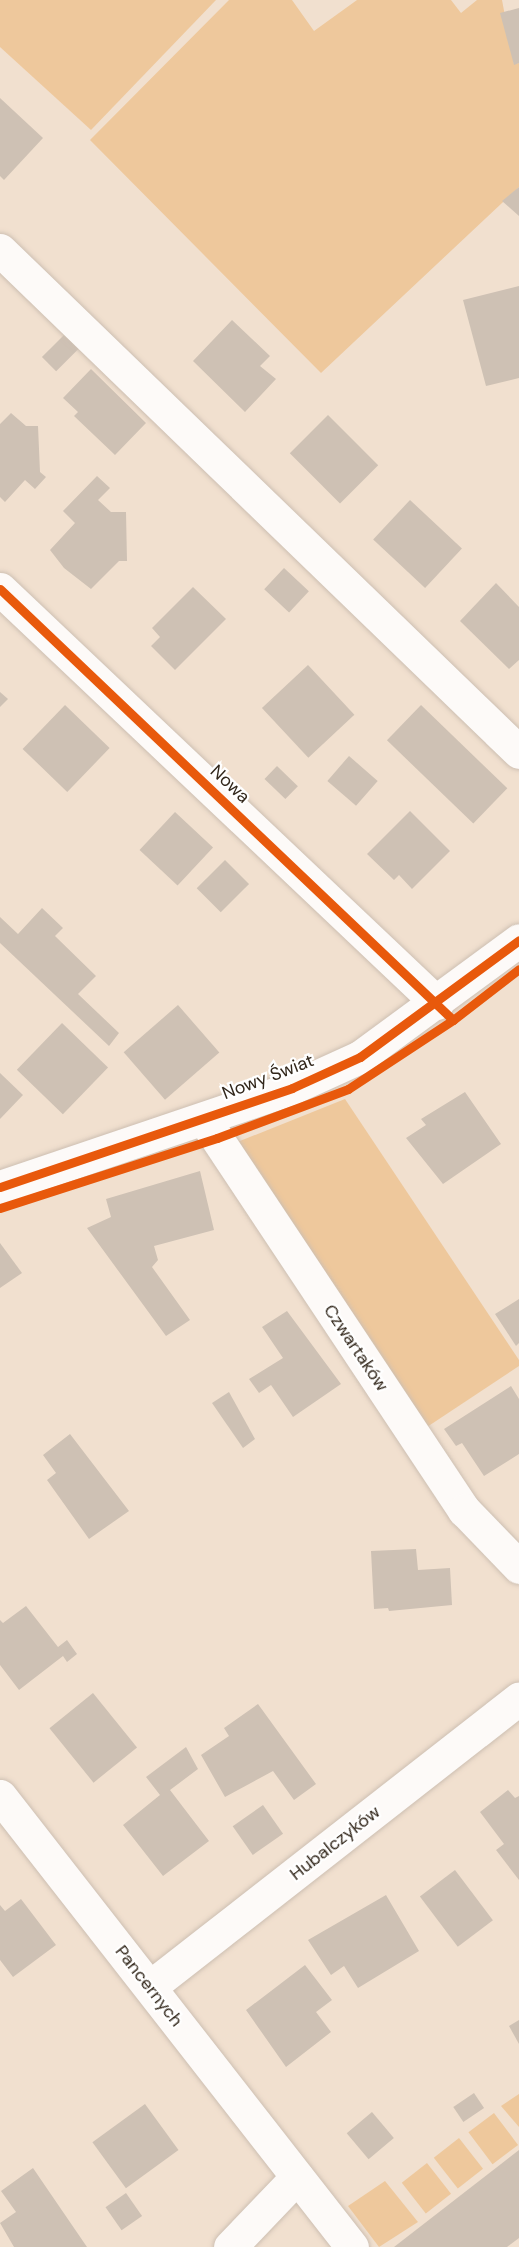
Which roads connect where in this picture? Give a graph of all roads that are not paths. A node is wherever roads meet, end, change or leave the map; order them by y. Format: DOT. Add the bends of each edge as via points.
graph roads {
  1 [pos="0,250"];
  2 [pos="0,589"];
  3 [pos="519,752"];
  4 [pos="519,940"];
  5 [pos="437,1003"];
  6 [pos="204,1119"];
  7 [pos="0,1187"];
  8 [pos="519,1567"];
  9 [pos="519,1699"];
  10 [pos="0,1796"];
  11 [pos="151,1986"];
  12 [pos="297,2177"];
  13 [pos="230,2247"];
  14 [pos="352,2247"];
  1 -- 3 [label="street"];
  2 -- 5 [label="street, Nowa"];
  4 -- 5 [label="street, Nowy Świat"];
  5 -- 6 [label="street, Nowy Świat" via="360,1057 292,1088"];
  6 -- 7 [label="street, Nowy Świat"];
  6 -- 8 [label="street, Czwartaków" via="465,1510"];
  9 -- 11 [label="street, Hubalczyków"];
  10 -- 11 [label="street, Pancernych"];
  11 -- 12 [label="street, Pancernych"];
  12 -- 13 [label="street"];
  12 -- 14 [label="street, Pancernych"];
}
